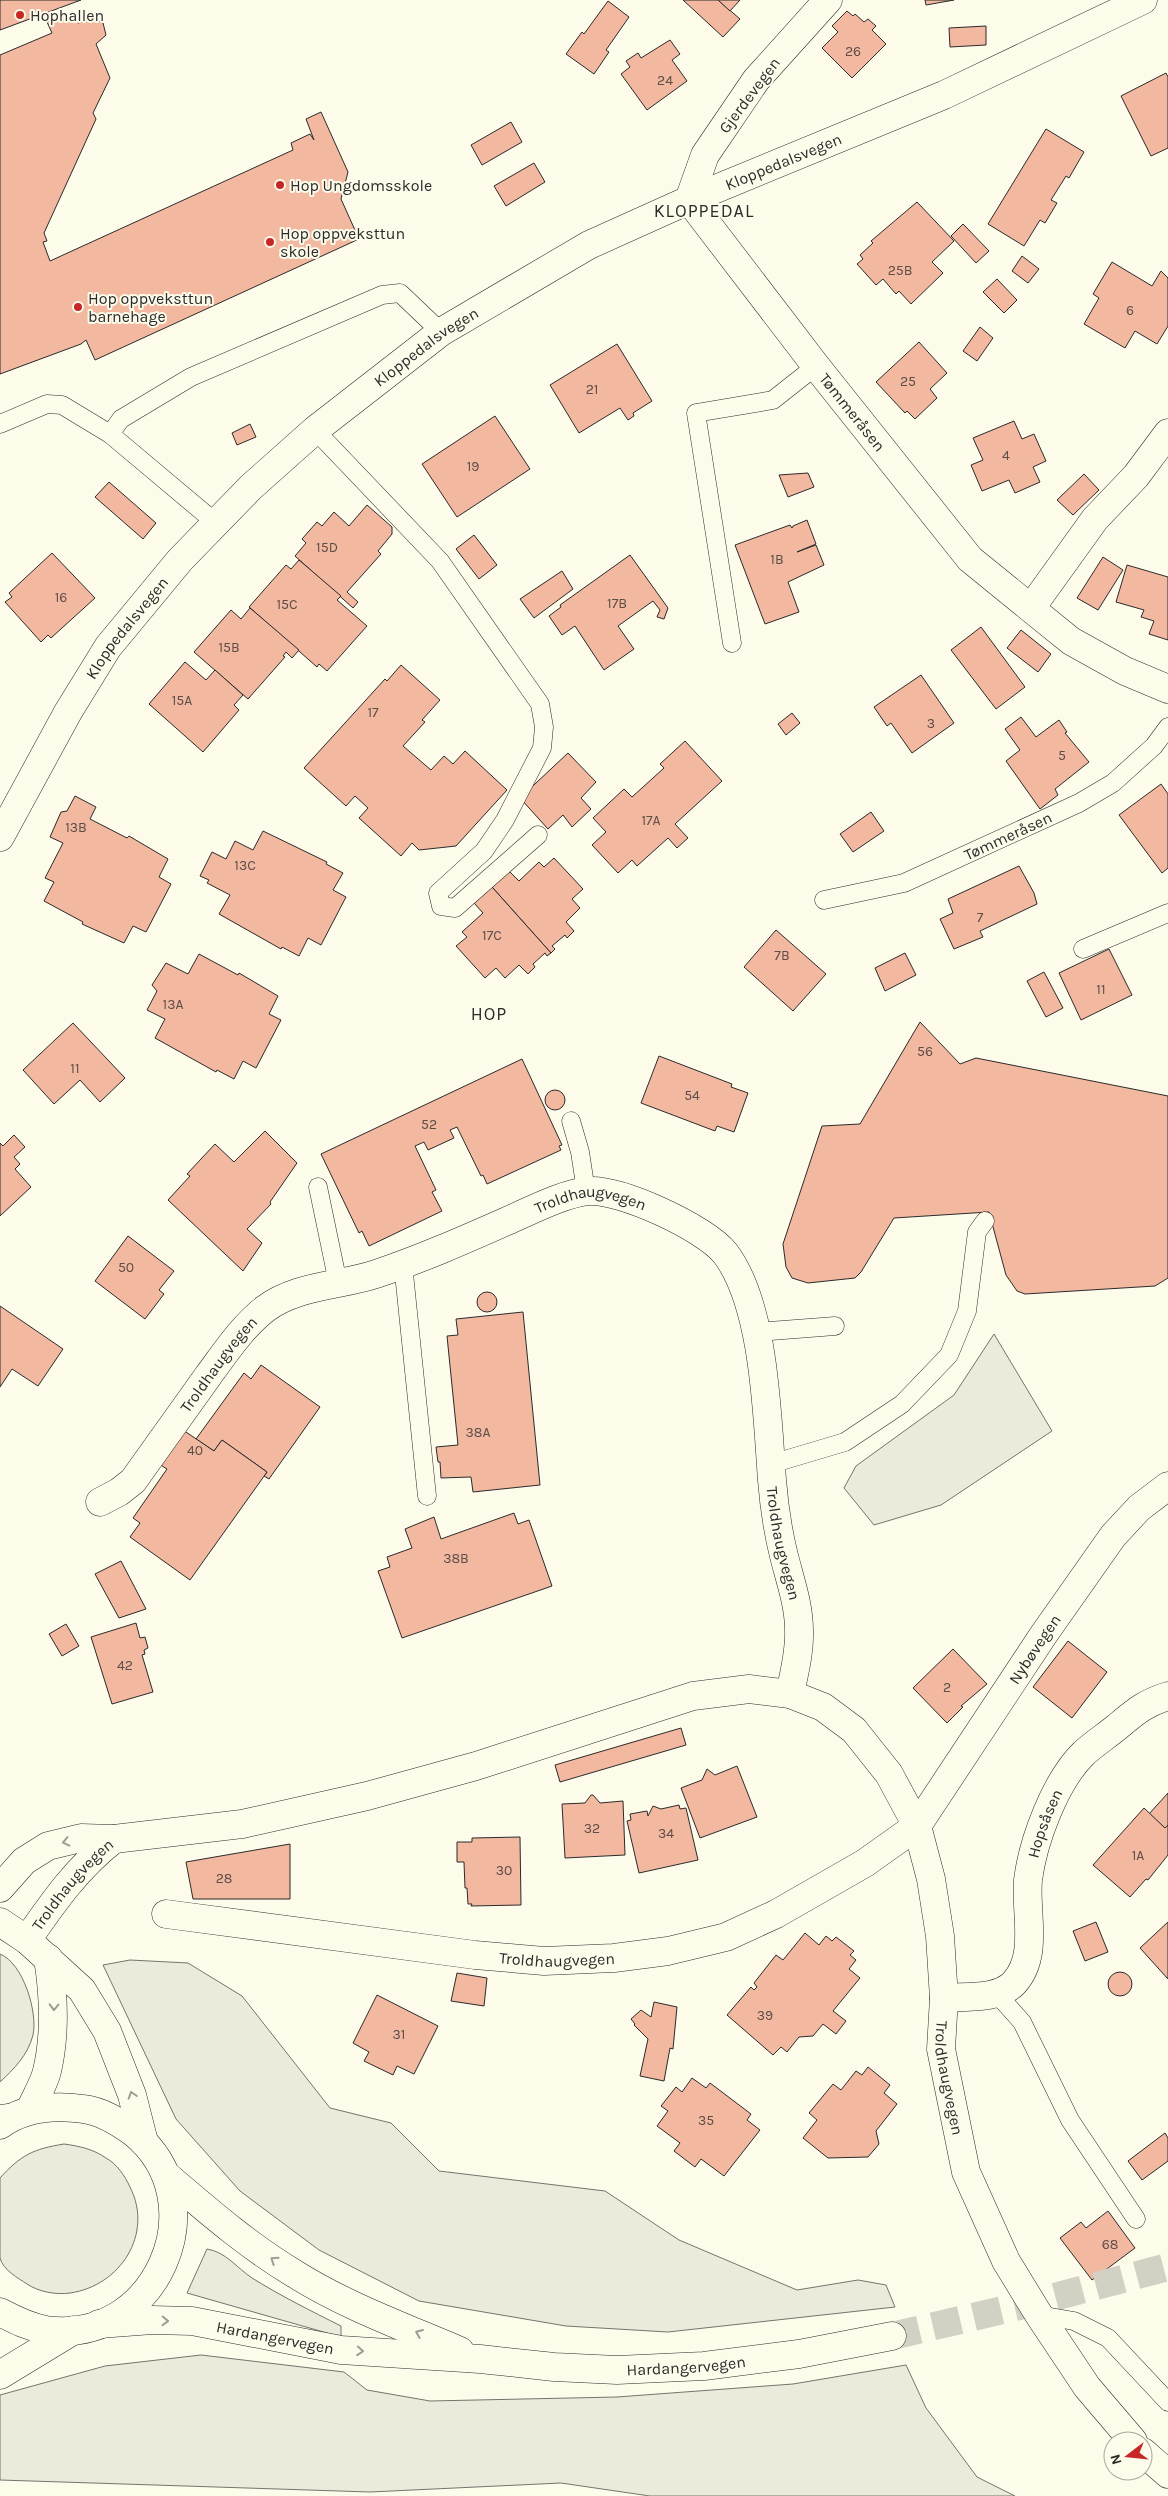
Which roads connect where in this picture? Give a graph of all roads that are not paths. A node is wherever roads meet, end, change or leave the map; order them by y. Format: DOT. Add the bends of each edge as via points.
graph roads {
  1 [pos="828,0"];
  2 [pos="1143,0"];
  3 [pos="689,200"];
  4 [pos="442,332"];
  5 [pos="816,366"];
  6 [pos="0,424"];
  7 [pos="315,430"];
  8 [pos="1168,433"];
  9 [pos="110,434"];
  10 [pos="216,523"];
  11 [pos="1031,608"];
  12 [pos="732,643"];
  13 [pos="1168,689"];
  14 [pos="1168,727"];
  15 [pos="538,835"];
  16 [pos="0,836"];
  17 [pos="824,900"];
  18 [pos="1168,913"];
  19 [pos="1083,949"];
  20 [pos="571,1121"];
  21 [pos="318,1187"];
  22 [pos="586,1191"];
  23 [pos="985,1221"];
  24 [pos="403,1264"];
  25 [pos="338,1283"];
  26 [pos="836,1326"];
  27 [pos="757,1332"];
  28 [pos="771,1464"];
  29 [pos="1168,1486"];
  30 [pos="427,1496"];
  31 [pos="100,1502"];
  32 [pos="790,1694"];
  33 [pos="1168,1696"];
  34 [pos="917,1826"];
  35 [pos="114,1839"];
  36 [pos="0,1888"];
  37 [pos="166,1914"];
  38 [pos="0,1922"];
  39 [pos="27,1940"];
  40 [pos="48,1958"];
  41 [pos="997,1994"];
  42 [pos="944,1998"];
  43 [pos="10,2118"];
  44 [pos="144,2142"];
  45 [pos="166,2175"];
  46 [pos="1136,2218"];
  47 [pos="0,2312"];
  48 [pos="1039,2316"];
  49 [pos="86,2327"];
  50 [pos="892,2336"];
  51 [pos="480,2359"];
  52 [pos="0,2375"];
  53 [pos="1168,2402"];
  54 [pos="1124,2431"];
  55 [pos="1153,2461"];
  56 [pos="1168,2474"];
  1 -- 3 [label="main road, Gjerdevegen" via="756,80 705,155"];
  2 -- 3 [label="main road, Kloppedalsvegen" via="944,95"];
  3 -- 4 [label="main road, Kloppedalsvegen" via="589,245"];
  3 -- 5 [label="main road, Tømmeråsen"];
  4 -- 7 [label="main road, Kloppedalsvegen"];
  4 -- 9 [label="lane" via="400,293 382,295 191,377 121,419"];
  5 -- 11 [label="main road, Tømmeråsen" via="970,559"];
  5 -- 12 [label="lane" via="773,400 696,413"];
  6 -- 9 [label="lane" via="48,404 62,405"];
  7 -- 10 [label="main road, Kloppedalsvegen"];
  7 -- 15 [label="lane" via="440,561 540,704 544,727 542,748 505,820 484,851 438,893 441,906 455,908"];
  8 -- 11 [label="main road" via="1136,476 1095,518"];
  9 -- 10 [label="lane"];
  10 -- 16 [label="main road, Kloppedalsvegen" via="180,560 108,647"];
  11 -- 13 [label="main road, Tømmeråsen" via="1072,641"];
  14 -- 17 [label="lane, Tømmeråsen" via="1154,746 1113,783 1079,803 904,883"];
  18 -- 19 [label="lane"];
  20 -- 22 [label="lane"];
  21 -- 25 [label="lane"];
  22 -- 24 [label="main road, Troldhaugvegen"];
  22 -- 27 [label="main road, Troldhaugvegen" via="625,1196 692,1226 711,1240 725,1253 744,1287"];
  23 -- 28 [label="lane" via="977,1232 967,1311 949,1355 902,1404 845,1442"];
  24 -- 25 [label="main road, Troldhaugvegen"];
  24 -- 30 [label="lane"];
  25 -- 31 [label="main road, Troldhaugvegen" via="294,1293 265,1309 233,1342 133,1481"];
  26 -- 27 [label="lane"];
  27 -- 28 [label="main road, Troldhaugvegen"];
  28 -- 32 [label="main road, Troldhaugvegen" via="783,1552 795,1596 799,1630"];
  29 -- 34 [label="main road, Nybøvegen" via="1139,1508 1113,1536"];
  32 -- 34 [label="main road, Troldhaugvegen" via="823,1708 854,1730 889,1774"];
  32 -- 35 [label="main road, Troldhaugvegen" via="749,1689 693,1696 476,1766 367,1796 242,1824"];
  33 -- 41 [label="main road, Hopsåsen" via="1147,1703 1083,1754 1066,1775 1039,1830 1028,1881 1029,1941 1024,1970 1012,1985"];
  34 -- 37 [label="main road, Troldhaugvegen" via="849,1872 776,1914 726,1937 668,1951 614,1958 544,1961 474,1956"];
  34 -- 42 [label="main road, Troldhaugvegen" via="931,1879 940,1936"];
  35 -- 36 [label="main road, Troldhaugvegen, one-way" via="81,1838 48,1846 24,1861"];
  35 -- 39 [label="main road, Troldhaugvegen" via="58,1894"];
  38 -- 39 [label="main road, Troldhaugvegen"];
  39 -- 40 [label="main road, Troldhaugvegen"];
  40 -- 43 [label="main road, Troldhaugvegen, one-way" via="54,2001 47,2073"];
  44 -- 40 [label="main road, Troldhaugvegen, one-way" via="132,2096 107,2031 82,1990"];
  41 -- 42 [label="main road"];
  41 -- 46 [label="lane" via="1022,2022 1070,2120"];
  42 -- 48 [label="main road, Troldhaugvegen" via="941,2049 966,2172 1006,2261"];
  43 -- 44 [label="main road" via="61,2106 92,2110 120,2122"];
  44 -- 45 [label="main road"];
  45 -- 49 [label="main road" via="173,2212 173,2235 164,2264 148,2290 126,2310"];
  51 -- 45 [label="main road, Hardangervegen, one-way" via="354,2305 296,2275 249,2244"];
  47 -- 49 [label="main road, Hardangervegen" via="21,2323 46,2330"];
  48 -- 53 [label="lane" via="1074,2321 1108,2338"];
  48 -- 54 [label="main road, Troldhaugvegen" via="1087,2387"];
  49 -- 51 [label="main road, Hardangervegen, one-way" via="152,2320 192,2321 341,2350"];
  49 -- 52 [label="main road"];
  50 -- 51 [label="main road, Hardangervegen" via="799,2354 704,2366 608,2370"];
  55 -- 56 [label="main road"];
}
